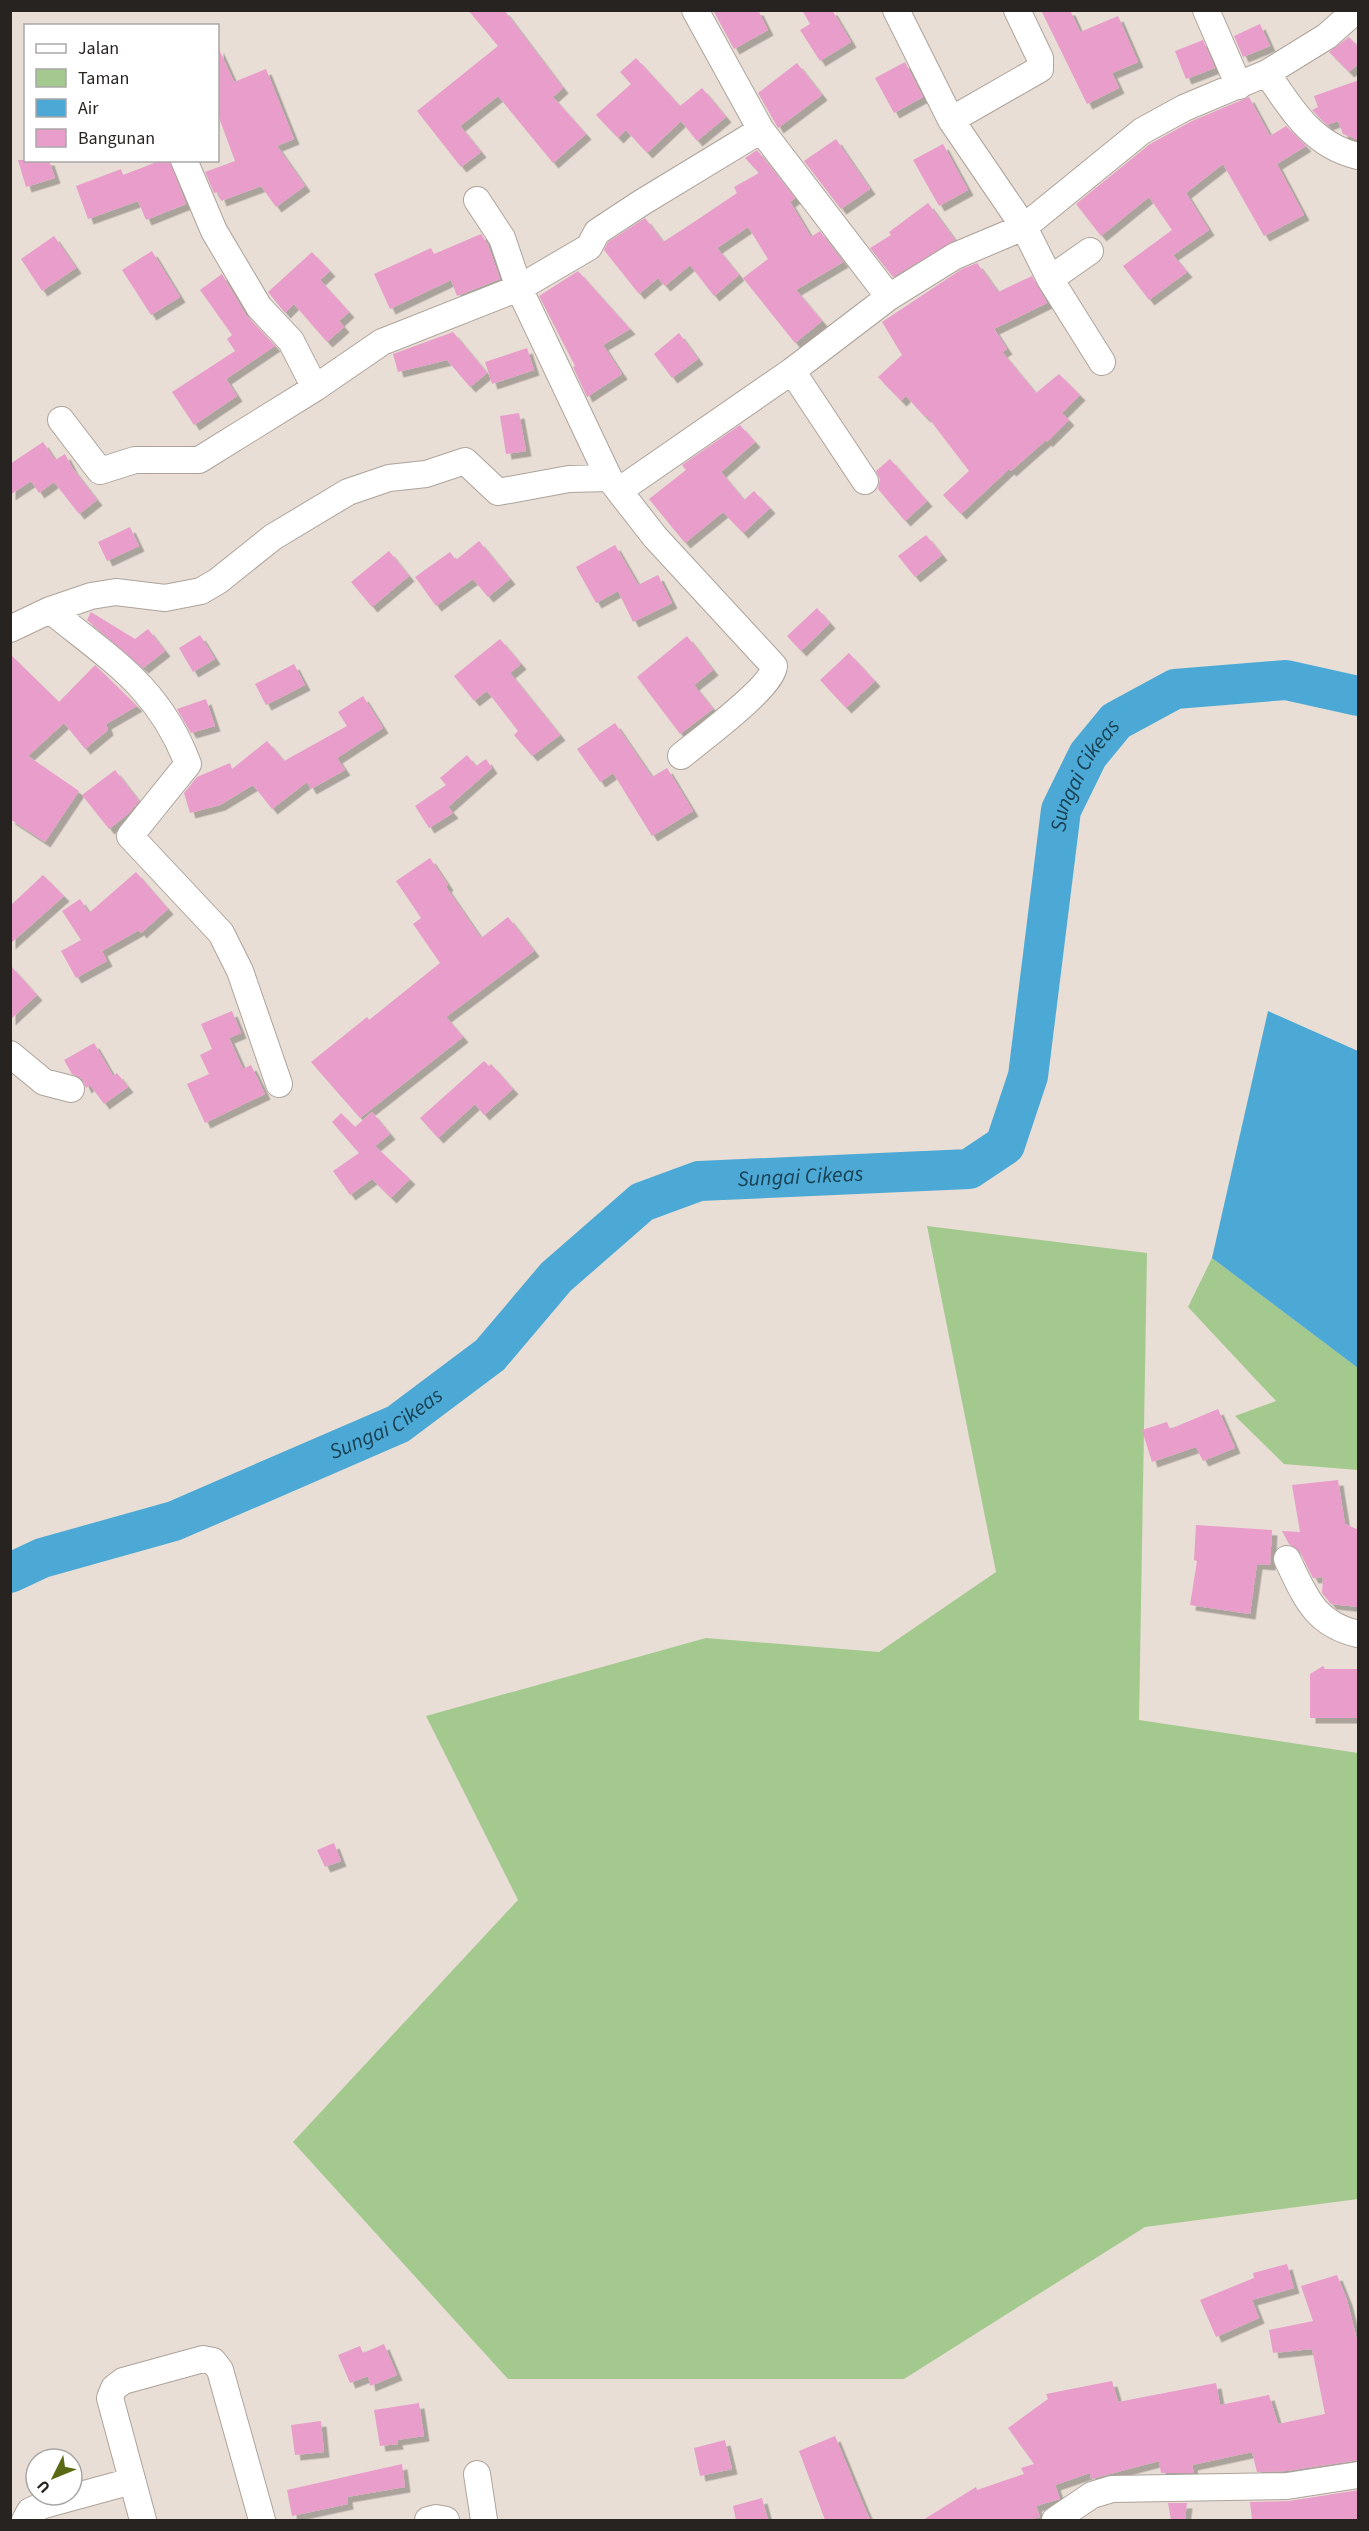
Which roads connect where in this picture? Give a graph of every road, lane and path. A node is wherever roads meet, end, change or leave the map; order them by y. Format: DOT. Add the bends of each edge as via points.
graph roads {
  1 [pos="695,10"];
  2 [pos="896,10"];
  3 [pos="1017,10"];
  4 [pos="1206,10"];
  5 [pos="1356,10"];
  6 [pos="1267,73"];
  7 [pos="1239,86"];
  8 [pos="951,120"];
  9 [pos="761,130"];
  10 [pos="1359,156"];
  11 [pos="185,162"];
  12 [pos="477,200"];
  13 [pos="1024,227"];
  14 [pos="1090,251"];
  15 [pos="1050,279"];
  16 [pos="519,288"];
  17 [pos="889,297"];
  18 [pos="1102,362"];
  19 [pos="792,371"];
  20 [pos="315,388"];
  21 [pos="61,420"];
  22 [pos="865,481"];
  23 [pos="614,484"];
  24 [pos="50,610"];
  25 [pos="10,629"];
  26 [pos="681,756"];
  27 [pos="10,1054"];
  28 [pos="279,1084"];
  29 [pos="71,1089"];
  30 [pos="1287,1559"];
  31 [pos="1359,1634"];
  32 [pos="477,2474"];
  33 [pos="1359,2475"];
  34 [pos="132,2481"];
  35 [pos="25,2520"];
  36 [pos="143,2520"];
  37 [pos="262,2520"];
  38 [pos="428,2520"];
  39 [pos="446,2520"];
  40 [pos="484,2520"];
  41 [pos="1055,2520"];
  1 -- 9 [label="street"];
  2 -- 8 [label="street"];
  3 -- 8 [label="street" via="1040,58 1040,69"];
  4 -- 7 [label="street"];
  5 -- 6 [label="street" via="1327,36"];
  6 -- 7 [label="street"];
  6 -- 10 [label="street" via="1298,119 1323,142"];
  7 -- 13 [label="street" via="1184,108 1142,131"];
  8 -- 13 [label="street"];
  9 -- 16 [label="street" via="641,203 597,232 589,247"];
  9 -- 17 [label="street"];
  11 -- 20 [label="street" via="214,231 259,307 291,341"];
  12 -- 16 [label="street" via="502,238"];
  13 -- 15 [label="street"];
  13 -- 17 [label="street" via="955,256"];
  14 -- 15 [label="street"];
  15 -- 18 [label="street"];
  16 -- 20 [label="street" via="382,342"];
  16 -- 23 [label="street"];
  17 -- 19 [label="street"];
  19 -- 22 [label="street"];
  19 -- 23 [label="street"];
  20 -- 21 [label="street" via="198,461 135,460 100,471"];
  23 -- 24 [label="street" via="569,479 498,492 465,461 426,474 389,478 348,492 295,523 208,589 165,598 116,592"];
  23 -- 26 [label="street" via="655,537 774,666 772,675 743,705"];
  24 -- 25 [label="street"];
  24 -- 28 [label="street" via="149,694 179,741 188,764 130,836 221,933 240,971"];
  27 -- 29 [label="street" via="44,1082"];
  30 -- 31 [label="street" via="1311,1607 1330,1623"];
  32 -- 40 [label="street"];
  33 -- 41 [label="street" via="1287,2486 1112,2490 1092,2494"];
  34 -- 35 [label="street" via="44,2505 30,2511"];
  34 -- 36 [label="street"];
  34 -- 37 [label="street" via="110,2398 114,2388 123,2381 203,2359 213,2361 220,2370"];
  38 -- 39 [label="street"];
}
